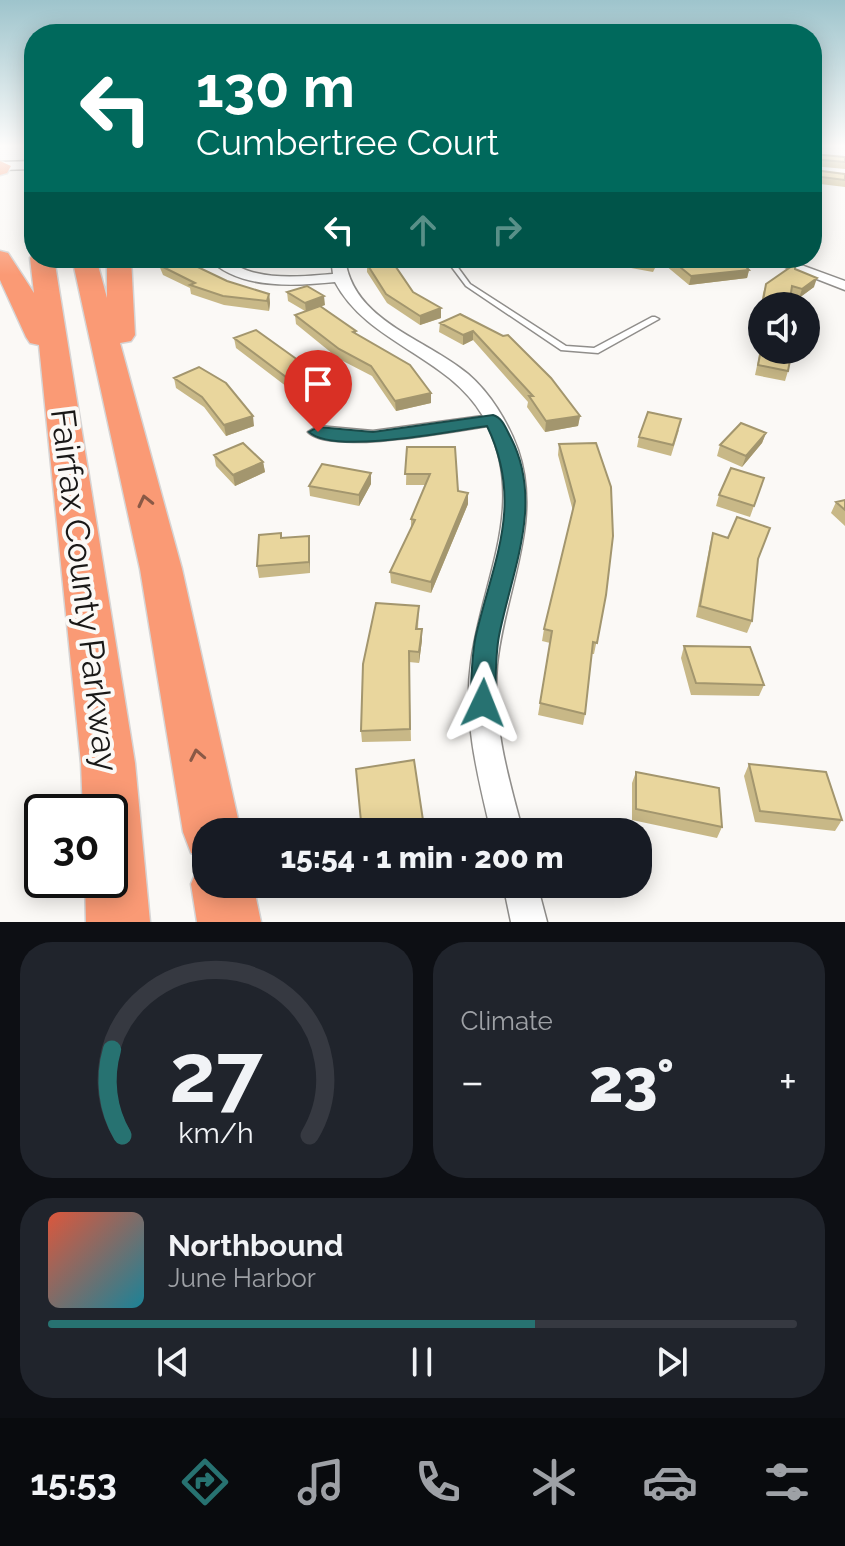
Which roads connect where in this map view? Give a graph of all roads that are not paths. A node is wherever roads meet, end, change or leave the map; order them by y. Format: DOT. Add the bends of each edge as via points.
graph roads {
  1 [pos="0,258"];
  2 [pos="43,268"];
  3 [pos="87,268"];
  4 [pos="119,268"];
  5 [pos="232,268"];
  6 [pos="339,268"];
  7 [pos="455,268"];
  8 [pos="797,268"];
  9 [pos="845,286"];
  10 [pos="655,319"];
  11 [pos="60,403"];
  12 [pos="493,420"];
  13 [pos="318,432"];
  14 [pos="135,458"];
  15 [pos="209,818"];
  16 [pos="504,818"];
  17 [pos="225,898"];
  18 [pos="523,898"];
  19 [pos="118,922"];
  20 [pos="229,922"];
  21 [pos="529,922"];
  1 -- 11 [label="highway" via="35,320"];
  2 -- 11 [label="highway, Fairfax County Parkway"];
  3 -- 14 [label="highway, Fairfax County Parkway"];
  4 -- 14 [label="highway" via="120,333 141,415"];
  5 -- 6 [label="street" via="305,281"];
  6 -- 12 [label="street" via="348,294 371,317 466,381"];
  7 -- 10 [label="lane" via="468,285 564,348 595,351"];
  8 -- 9 [label="street"];
  11 -- 19 [label="highway, Fairfax County Parkway" via="106,749"];
  12 -- 13 [label="street" via="373,437"];
  12 -- 16 [label="street" via="510,454 517,502 483,668 491,768"];
  15 -- 14 [label="highway, Fairfax County Parkway, one-way"];
  17 -- 20 [label="highway"];
  18 -- 21 [label="street"];
}
